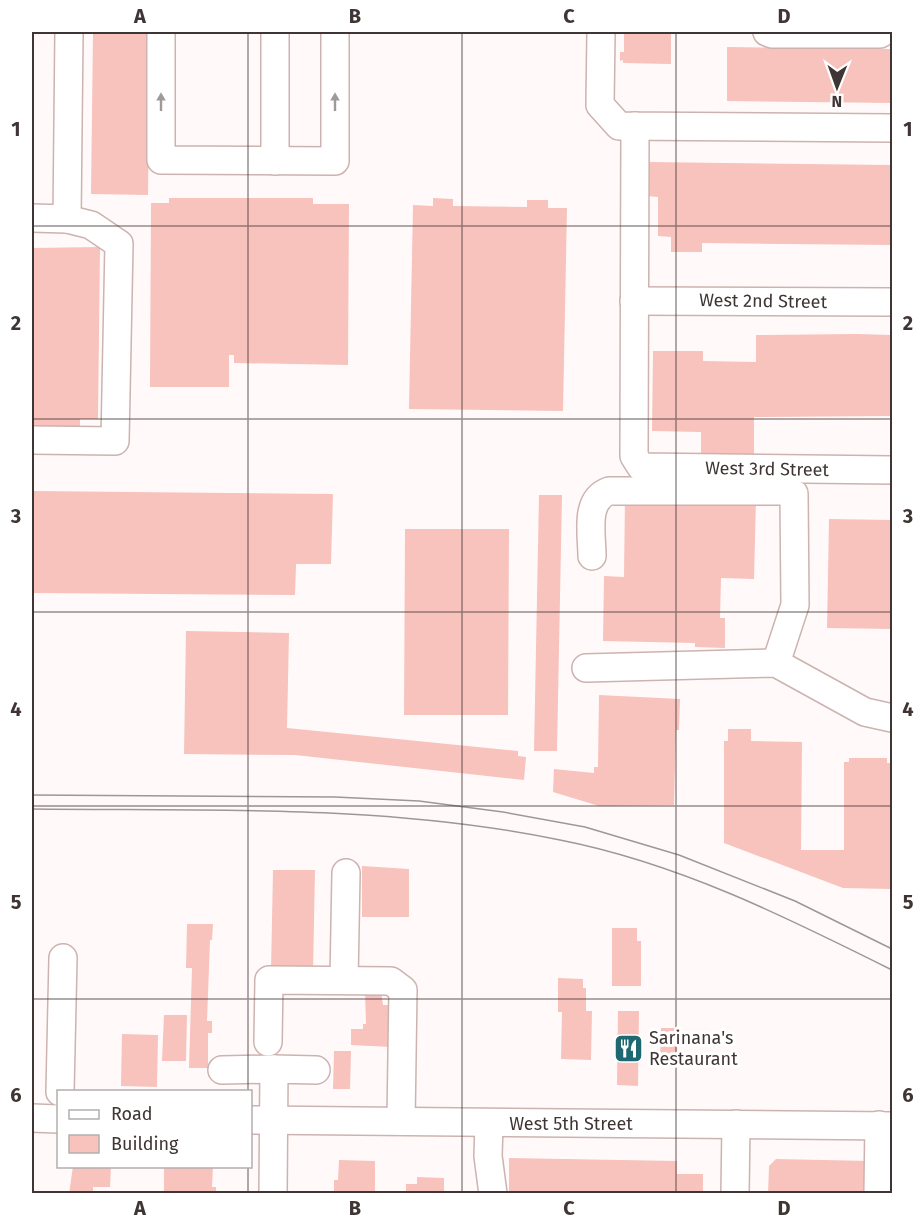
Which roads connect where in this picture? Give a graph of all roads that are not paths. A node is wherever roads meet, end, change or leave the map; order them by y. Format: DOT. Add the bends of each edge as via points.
graph roads {
  1 [pos="69,32"];
  2 [pos="161,32"];
  3 [pos="275,32"];
  4 [pos="335,32"];
  5 [pos="601,32"];
  6 [pos="767,32"];
  7 [pos="883,32"];
  8 [pos="634,126"];
  9 [pos="892,128"];
  10 [pos="274,161"];
  11 [pos="32,218"];
  12 [pos="67,219"];
  13 [pos="634,300"];
  14 [pos="892,302"];
  15 [pos="32,440"];
  16 [pos="892,470"];
  17 [pos="592,556"];
  18 [pos="776,663"];
  19 [pos="586,668"];
  20 [pos="892,717"];
  21 [pos="346,873"];
  22 [pos="63,958"];
  23 [pos="344,980"];
  24 [pos="268,1042"];
  25 [pos="222,1070"];
  26 [pos="274,1070"];
  27 [pos="316,1070"];
  28 [pos="60,1090"];
  29 [pos="32,1118"];
  30 [pos="57,1119"];
  31 [pos="262,1120"];
  32 [pos="401,1121"];
  33 [pos="489,1124"];
  34 [pos="736,1124"];
  35 [pos="886,1125"];
  36 [pos="273,1194"];
  37 [pos="493,1194"];
  38 [pos="735,1194"];
  39 [pos="878,1194"];
  1 -- 12 [label="street"];
  10 -- 2 [label="street, one-way" via="161,160"];
  3 -- 10 [label="street"];
  10 -- 4 [label="street, one-way" via="335,161"];
  5 -- 8 [label="street" via="600,105 619,126"];
  6 -- 7 [label="street"];
  8 -- 9 [label="street"];
  8 -- 13 [label="street"];
  11 -- 12 [label="street"];
  12 -- 15 [label="street" via="91,225 119,244 115,441"];
  13 -- 14 [label="street, West 2nd Street"];
  13 -- 16 [label="street, West 3rd Street" via="634,456 641,467"];
  17 -- 18 [label="street" via="592,505 598,495 609,491 794,494 795,605"];
  18 -- 19 [label="street"];
  18 -- 20 [label="street" via="865,712"];
  21 -- 23 [label="street"];
  22 -- 28 [label="street"];
  23 -- 24 [label="street" via="269,980"];
  23 -- 32 [label="street" via="391,981 403,990"];
  25 -- 26 [label="street"];
  26 -- 27 [label="street"];
  26 -- 31 [label="street"];
  29 -- 30 [label="street"];
  31 -- 32 [label="street, West 5th Street"];
  31 -- 36 [label="street"];
  32 -- 33 [label="street, West 5th Street"];
  33 -- 34 [label="street, West 5th Street"];
  33 -- 37 [label="street"];
  34 -- 35 [label="street, West 5th Street"];
  34 -- 38 [label="street"];
  35 -- 39 [label="street"];
}
